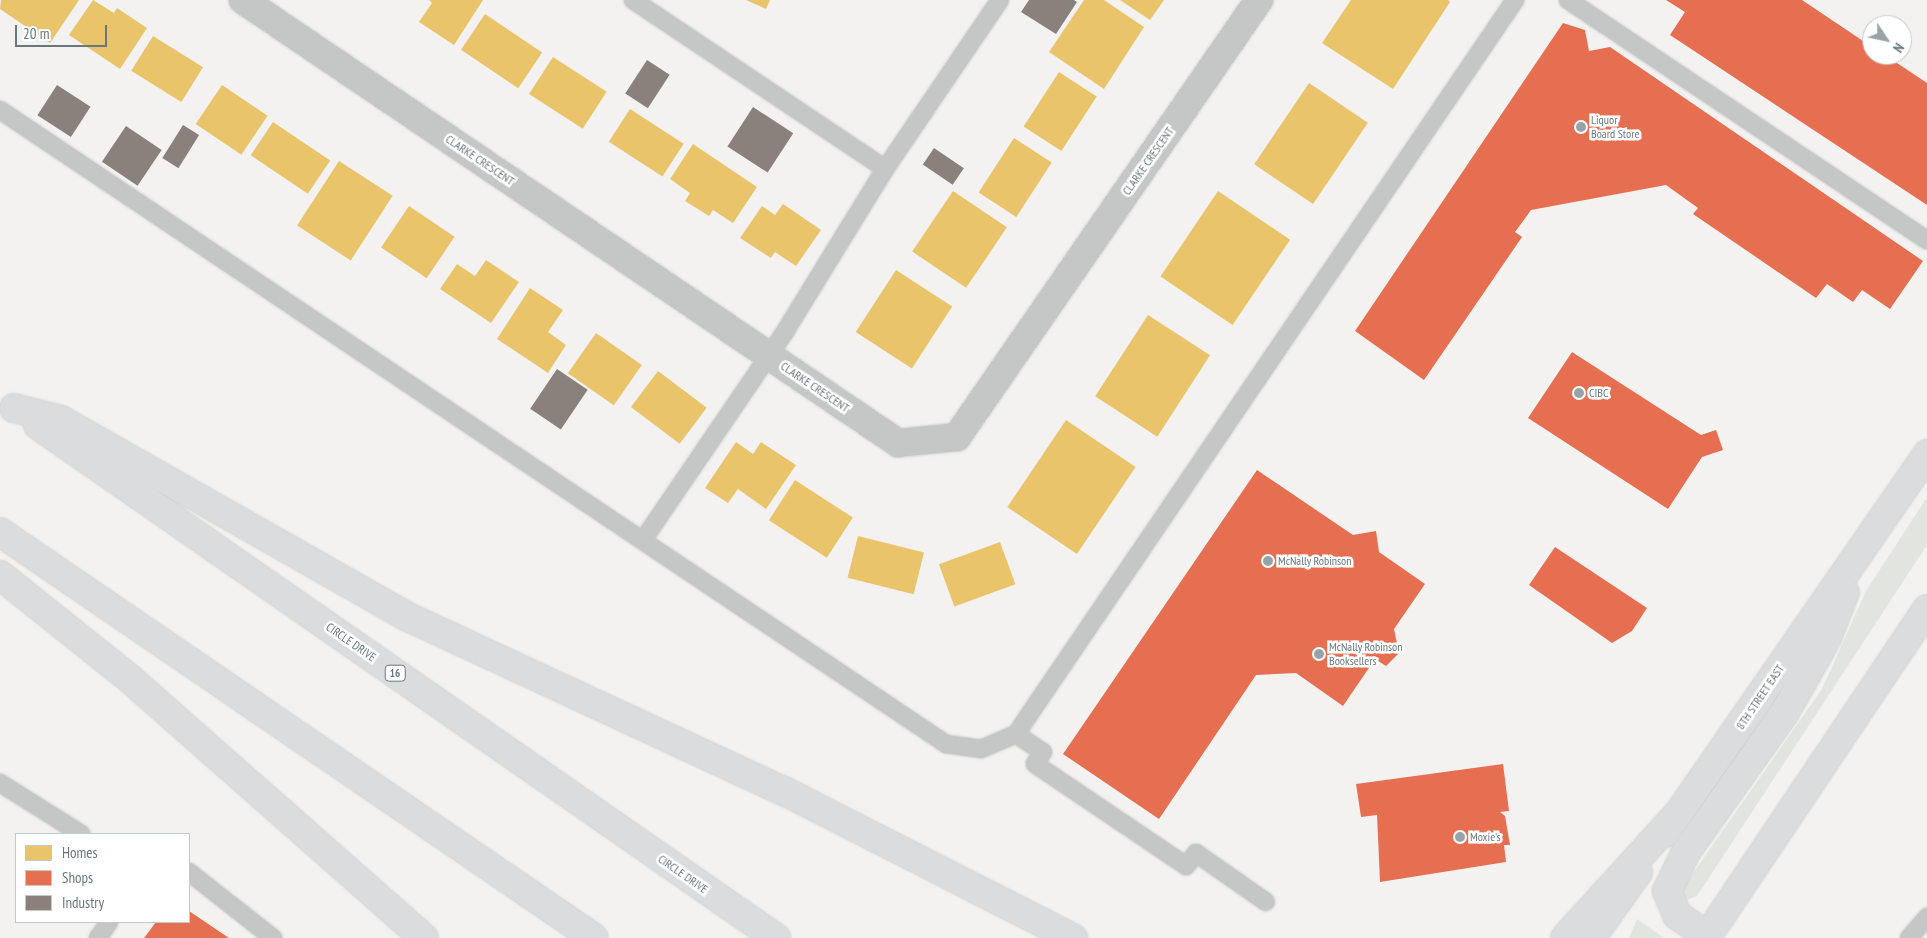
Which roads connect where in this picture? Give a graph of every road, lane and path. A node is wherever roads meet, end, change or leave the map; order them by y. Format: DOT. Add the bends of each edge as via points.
graph roads {
  1 [pos="243,0"];
  2 [pos="633,0"];
  3 [pos="1000,0"];
  4 [pos="1259,0"];
  5 [pos="1515,0"];
  6 [pos="1568,0"];
  7 [pos="0,110"];
  8 [pos="885,169"];
  9 [pos="1927,240"];
  10 [pos="769,356"];
  11 [pos="7,403"];
  12 [pos="1927,454"];
  13 [pos="0,532"];
  14 [pos="643,540"];
  15 [pos="1860,551"];
  16 [pos="0,575"];
  17 [pos="1927,609"];
  18 [pos="1016,734"];
  19 [pos="0,783"];
  20 [pos="1678,814"];
  21 [pos="79,833"];
  22 [pos="190,873"];
  23 [pos="1266,902"];
  24 [pos="1927,917"];
  25 [pos="108,923"];
  26 [pos="1706,937"];
  27 [pos="98,938"];
  28 [pos="273,938"];
  29 [pos="424,938"];
  30 [pos="594,938"];
  31 [pos="776,938"];
  32 [pos="1073,938"];
  33 [pos="1565,938"];
  34 [pos="1591,938"];
  35 [pos="1909,938"];
  1 -- 10 [label="street, CLARKE CRESCENT"];
  2 -- 8 [label="lane"];
  3 -- 8 [label="lane"];
  4 -- 10 [label="street, CLARKE CRESCENT" via="957,437 898,443"];
  5 -- 18 [label="lane"];
  6 -- 9 [label="lane"];
  7 -- 14 [label="lane"];
  8 -- 10 [label="lane"];
  10 -- 14 [label="lane"];
  11 -- 31 [label="main road, CIRCLE DRIVE / 16"];
  11 -- 32 [label="main road" via="62,420 406,616 786,792"];
  12 -- 15 [label="main road, 8TH STREET EAST"];
  13 -- 30 [label="main road"];
  14 -- 18 [label="lane" via="946,744 981,749"];
  15 -- 20 [label="main road, 8TH STREET EAST"];
  15 -- 26 [label="main road" via="1827,638 1784,714 1686,852 1667,891 1677,915"];
  16 -- 29 [label="main road" via="129,678"];
  17 -- 26 [label="main road"];
  18 -- 23 [label="lane" via="1043,752 1035,764 1170,856 1186,866 1196,853"];
  19 -- 21 [label="lane"];
  20 -- 33 [label="main road"];
  20 -- 34 [label="main road, 8TH STREET EAST"];
  22 -- 28 [label="lane"];
  24 -- 35 [label="lane"];
  25 -- 27 [label="lane"];
}
